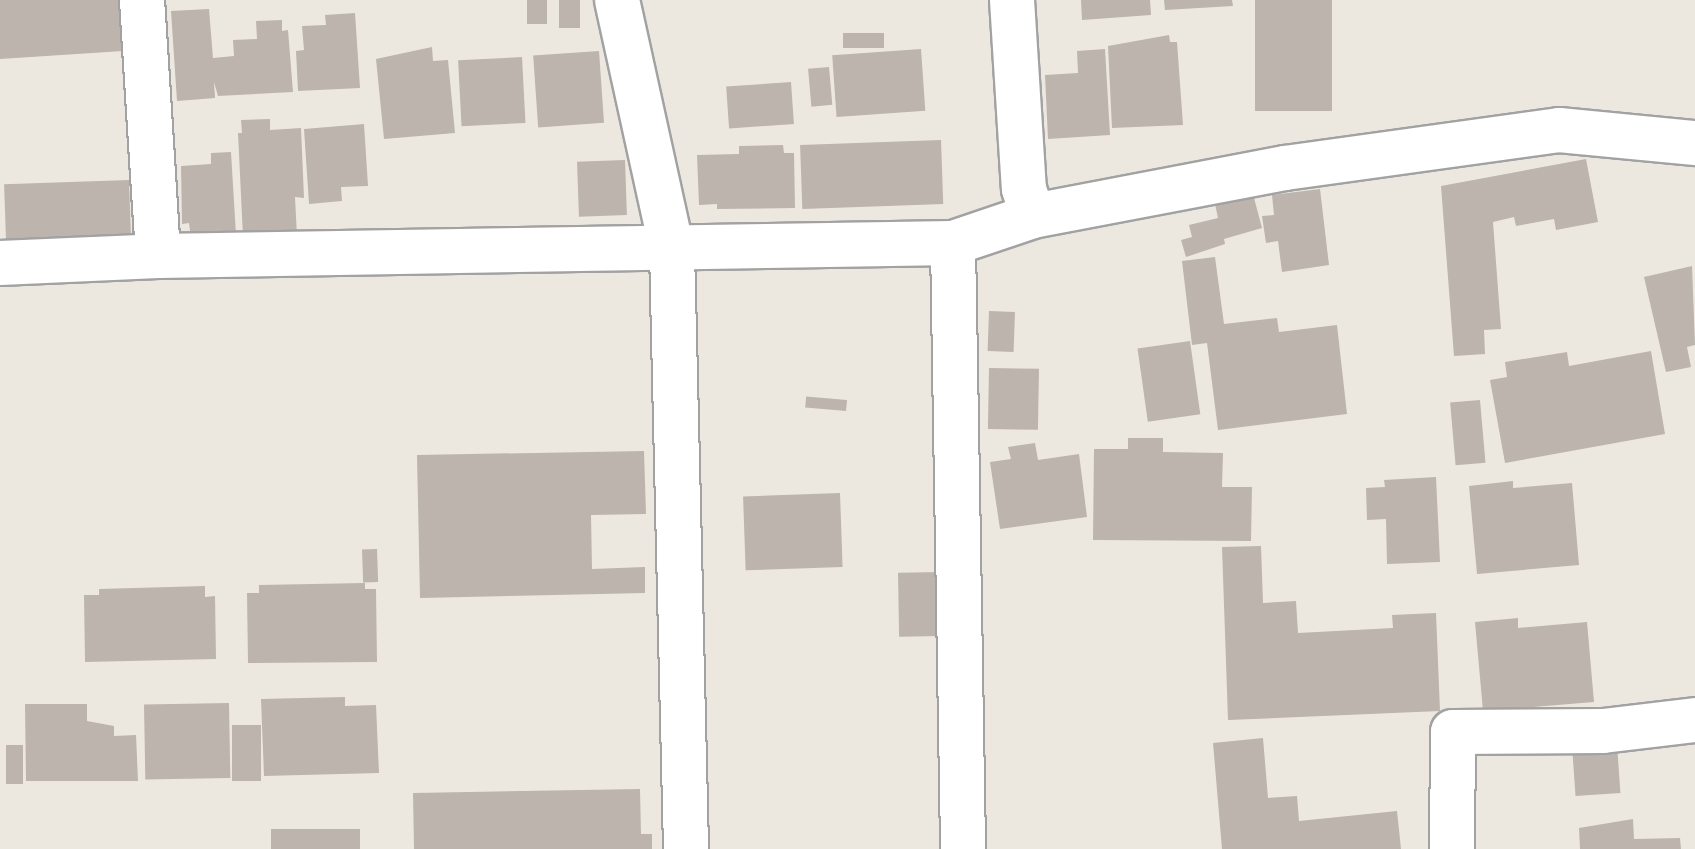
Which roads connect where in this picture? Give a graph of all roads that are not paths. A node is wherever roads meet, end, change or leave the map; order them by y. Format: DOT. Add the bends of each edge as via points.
graph roads {
  1 [pos="142,0"];
  2 [pos="617,0"];
  3 [pos="1012,0"];
  4 [pos="1695,143"];
  5 [pos="1033,216"];
  6 [pos="953,243"];
  7 [pos="672,250"];
  8 [pos="158,256"];
  9 [pos="0,263"];
  10 [pos="1695,720"];
  11 [pos="686,849"];
  12 [pos="963,849"];
  13 [pos="1452,849"];
  1 -- 8 [label="street"];
  2 -- 7 [label="street"];
  3 -- 5 [label="street" via="1024,189"];
  4 -- 5 [label="street" via="1559,130 1285,168"];
  5 -- 6 [label="street"];
  6 -- 7 [label="street"];
  6 -- 12 [label="street"];
  7 -- 8 [label="street"];
  7 -- 11 [label="street"];
  8 -- 9 [label="street"];
  10 -- 13 [label="street" via="1603,731 1453,732"];
}
